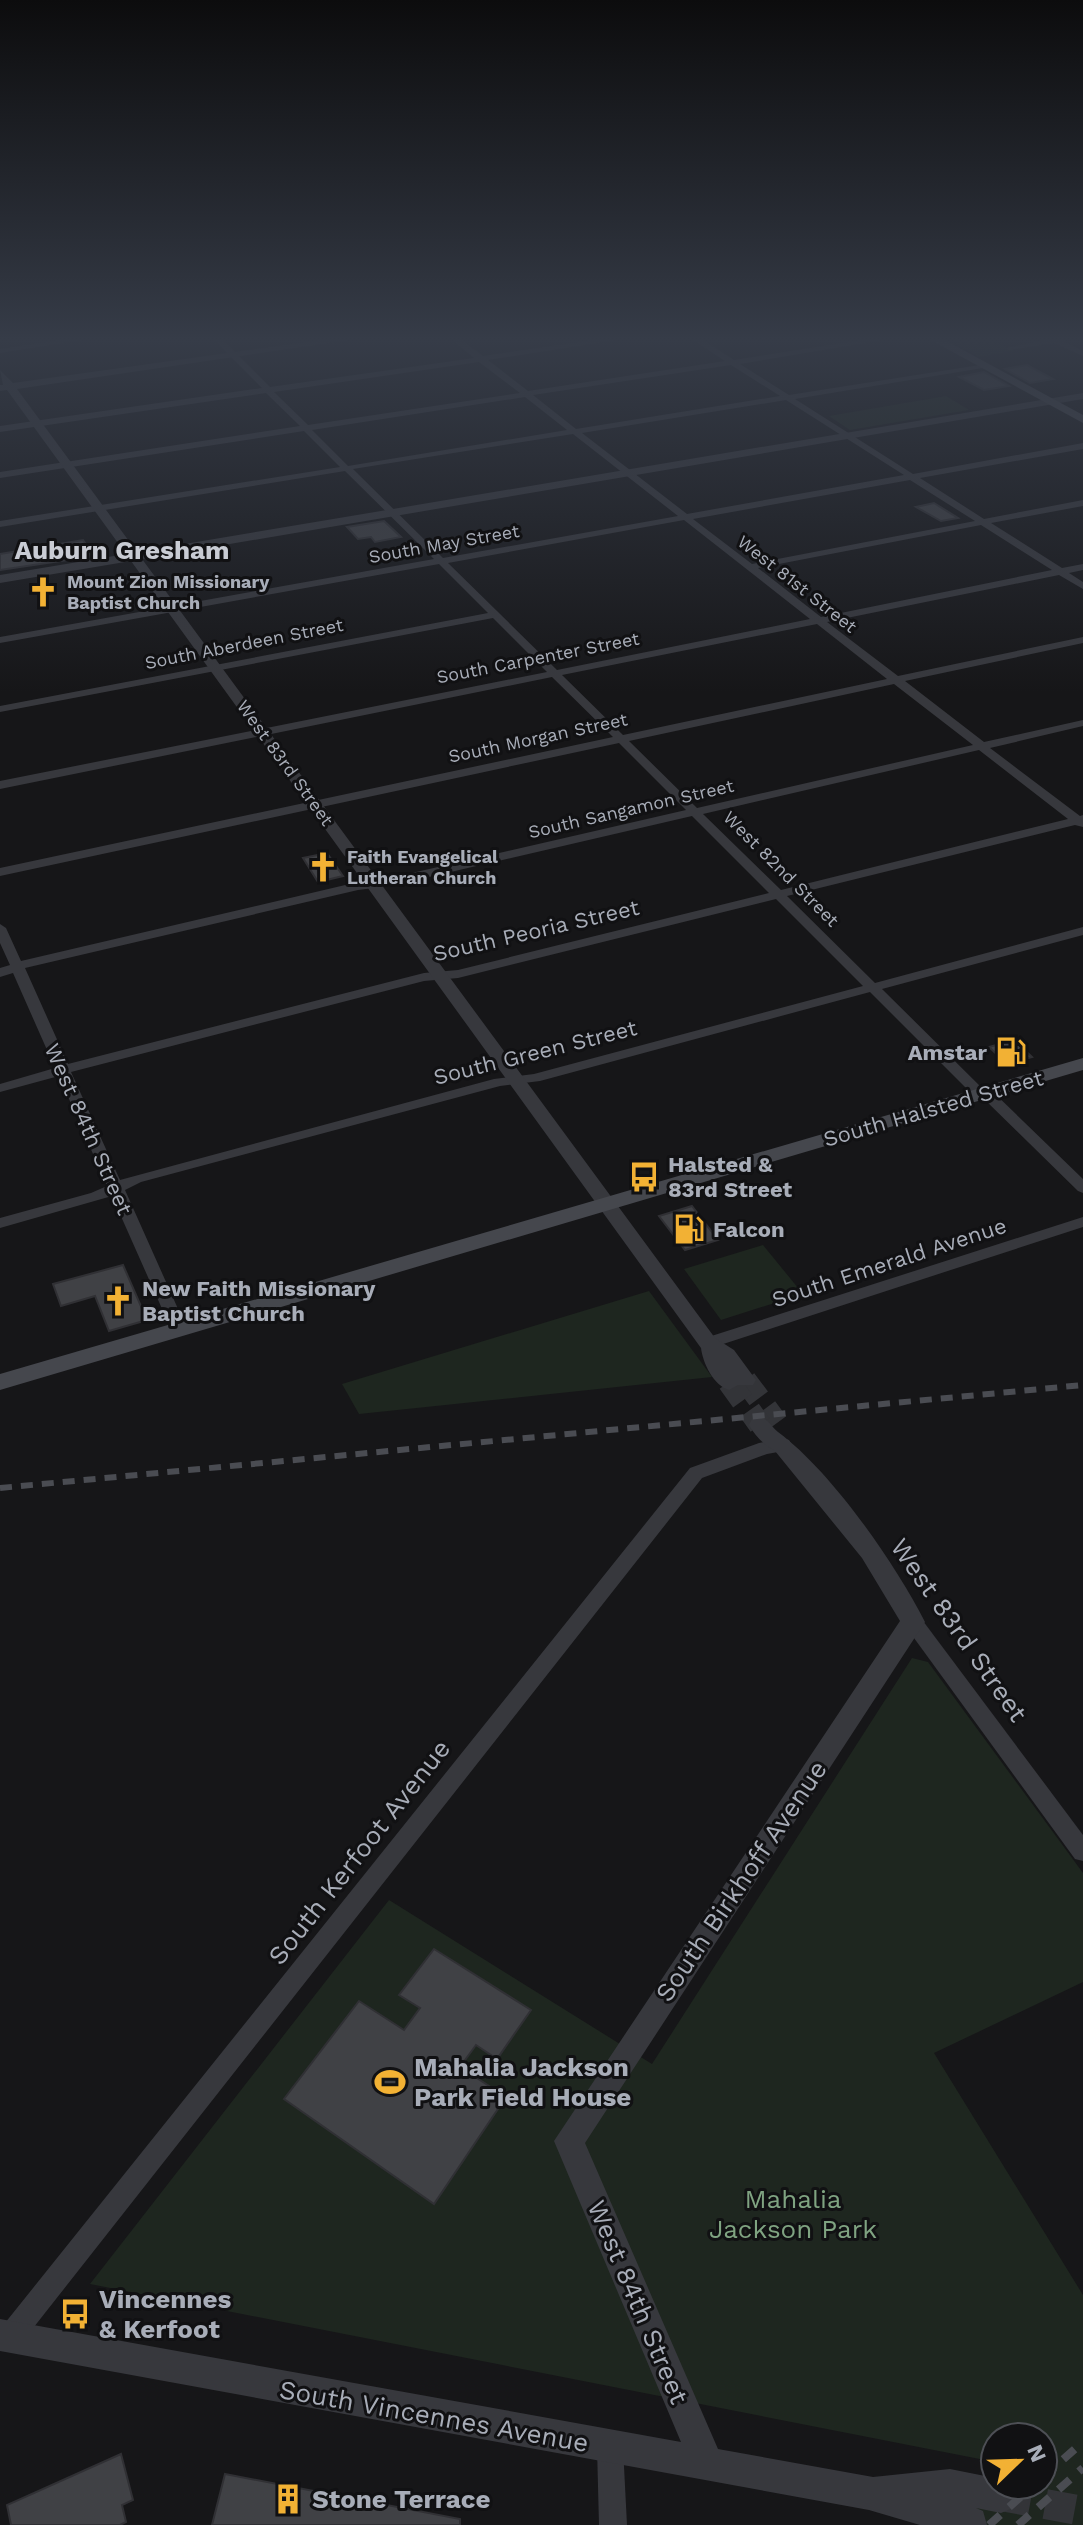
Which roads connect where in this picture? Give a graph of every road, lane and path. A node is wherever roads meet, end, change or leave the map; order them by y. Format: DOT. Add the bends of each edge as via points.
graph roads {
  1 [pos="60,456"];
  2 [pos="120,456"];
  3 [pos="335,456"];
  4 [pos="422,456"];
  5 [pos="606,456"];
  6 [pos="730,456"];
  7 [pos="878,456"];
  8 [pos="1029,456"];
  9 [pos="66,464"];
  10 [pos="347,468"];
  11 [pos="628,473"];
  12 [pos="0,475"];
  13 [pos="912,477"];
  14 [pos="1083,503"];
  15 [pos="98,508"];
  16 [pos="392,513"];
  17 [pos="686,518"];
  18 [pos="983,522"];
  19 [pos="0,524"];
  20 [pos="134,556"];
  21 [pos="441,561"];
  22 [pos="749,567"];
  23 [pos="1083,567"];
  24 [pos="1060,571"];
  25 [pos="0,579"];
  26 [pos="1083,586"];
  27 [pos="172,609"];
  28 [pos="495,615"];
  29 [pos="818,620"];
  30 [pos="0,640"];
  31 [pos="1083,640"];
  32 [pos="215,668"];
  33 [pos="554,673"];
  34 [pos="895,680"];
  35 [pos="0,709"];
  36 [pos="1083,723"];
  37 [pos="262,732"];
  38 [pos="621,739"];
  39 [pos="982,747"];
  40 [pos="0,785"];
  41 [pos="315,804"];
  42 [pos="696,813"];
  43 [pos="1081,821"];
  44 [pos="0,872"];
  45 [pos="373,884"];
  46 [pos="778,895"];
  47 [pos="0,928"];
  48 [pos="1083,931"];
  49 [pos="17,967"];
  50 [pos="0,973"];
  51 [pos="440,976"];
  52 [pos="872,987"];
  53 [pos="1083,1064"];
  54 [pos="63,1070"];
  55 [pos="516,1080"];
  56 [pos="0,1088"];
  57 [pos="982,1093"];
  58 [pos="116,1188"];
  59 [pos="1083,1188"];
  60 [pos="606,1204"];
  61 [pos="1083,1222"];
  62 [pos="0,1223"];
  63 [pos="179,1329"];
  64 [pos="709,1345"];
  65 [pos="737,1381"];
  66 [pos="0,1382"];
  67 [pos="773,1431"];
  68 [pos="913,1622"];
  69 [pos="1083,1852"];
  70 [pos="569,2141"];
  71 [pos="5,2336"];
  72 [pos="610,2447"];
  73 [pos="707,2463"];
  74 [pos="979,2492"];
  75 [pos="869,2493"];
  76 [pos="971,2523"];
  77 [pos="613,2525"];
  1 -- 9 [label="street, West 83rd Street"];
  2 -- 9 [label="street"];
  3 -- 10 [label="street, West 82nd Street"];
  4 -- 10 [label="street"];
  5 -- 11 [label="street, West 81st Street"];
  6 -- 11 [label="street"];
  7 -- 13 [label="street"];
  8 -- 13 [label="street, South May Street"];
  9 -- 12 [label="street"];
  9 -- 15 [label="street, West 83rd Street"];
  10 -- 15 [label="street"];
  10 -- 16 [label="street, West 82nd Street"];
  11 -- 16 [label="street"];
  11 -- 17 [label="street, West 81st Street"];
  13 -- 17 [label="street, South May Street"];
  13 -- 18 [label="street"];
  14 -- 18 [label="street"];
  15 -- 19 [label="street"];
  15 -- 20 [label="street, West 83rd Street"];
  16 -- 20 [label="street"];
  16 -- 21 [label="street, West 82nd Street"];
  17 -- 21 [label="street, South May Street"];
  17 -- 22 [label="street, West 81st Street"];
  18 -- 22 [label="street"];
  18 -- 24 [label="street"];
  20 -- 25 [label="street"];
  20 -- 27 [label="street, West 83rd Street"];
  21 -- 27 [label="street, South May Street"];
  21 -- 28 [label="street, West 82nd Street"];
  22 -- 29 [label="street, West 81st Street"];
  23 -- 24 [label="street, South Carpenter Street"];
  24 -- 26 [label="street"];
  24 -- 29 [label="street, South Carpenter Street"];
  27 -- 30 [label="street, South May Street"];
  27 -- 32 [label="street, West 83rd Street"];
  28 -- 32 [label="street, South Aberdeen Street"];
  28 -- 33 [label="street, West 82nd Street"];
  29 -- 33 [label="street, South Carpenter Street"];
  29 -- 34 [label="street, West 81st Street"];
  31 -- 34 [label="street, South Morgan Street"];
  32 -- 35 [label="street, South Aberdeen Street"];
  32 -- 37 [label="street, West 83rd Street"];
  33 -- 37 [label="street, South Carpenter Street"];
  33 -- 38 [label="street, West 82nd Street"];
  34 -- 38 [label="street, South Morgan Street"];
  34 -- 39 [label="street, West 81st Street"];
  36 -- 39 [label="street, South Sangamon Street"];
  37 -- 40 [label="street, South Carpenter Street"];
  37 -- 41 [label="street, West 83rd Street"];
  38 -- 41 [label="street, South Morgan Street"];
  38 -- 42 [label="street, West 82nd Street"];
  39 -- 42 [label="street, South Sangamon Street"];
  39 -- 43 [label="street, West 81st Street"];
  41 -- 44 [label="street, South Morgan Street"];
  41 -- 45 [label="street, West 83rd Street"];
  42 -- 45 [label="street, South Sangamon Street"];
  42 -- 46 [label="street, West 82nd Street"];
  43 -- 46 [label="street, South Peoria Street"];
  45 -- 49 [label="street, South Sangamon Street"];
  45 -- 51 [label="street, West 83rd Street"];
  46 -- 51 [label="street, South Peoria Street"];
  46 -- 52 [label="street, West 82nd Street"];
  47 -- 49 [label="street, West 84th Street"];
  48 -- 52 [label="street, South Green Street"];
  49 -- 50 [label="street, South Sangamon Street"];
  49 -- 54 [label="street, West 84th Street"];
  51 -- 54 [label="street, South Peoria Street"];
  51 -- 55 [label="street, West 83rd Street"];
  52 -- 55 [label="street, South Green Street"];
  52 -- 57 [label="street, West 82nd Street"];
  53 -- 57 [label="main road, South Halsted Street"];
  54 -- 56 [label="street, South Peoria Street"];
  54 -- 58 [label="street, West 84th Street"];
  55 -- 58 [label="street, South Green Street"];
  55 -- 60 [label="street, West 83rd Street"];
  57 -- 59 [label="street, West 82nd Street"];
  57 -- 60 [label="main road, South Halsted Street"];
  58 -- 62 [label="street, South Green Street"];
  58 -- 63 [label="street, West 84th Street"];
  60 -- 63 [label="main road, South Halsted Street"];
  60 -- 64 [label="street, West 83rd Street"];
  61 -- 64 [label="street, South Emerald Avenue"];
  63 -- 66 [label="main road, South Halsted Street"];
  64 -- 65 [label="street, West 83rd Street" via="713,1360"];
  67 -- 68 [label="street, West 83rd Street" via="883,1568"];
  67 -- 71 [label="street, South Kerfoot Avenue" via="765,1448 696,1473"];
  68 -- 69 [label="street, West 83rd Street"];
  68 -- 70 [label="street, South Birkhoff Avenue"];
  70 -- 73 [label="street, West 84th Street"];
  71 -- 72 [label="street, South Vincennes Avenue"];
  72 -- 73 [label="street, South Vincennes Avenue"];
  72 -- 77 [label="street"];
  73 -- 75 [label="street, South Vincennes Avenue"];
  74 -- 75 [label="street, South Vincennes Avenue" via="950,2486"];
  75 -- 76 [label="street, South Vincennes Avenue"];
}
